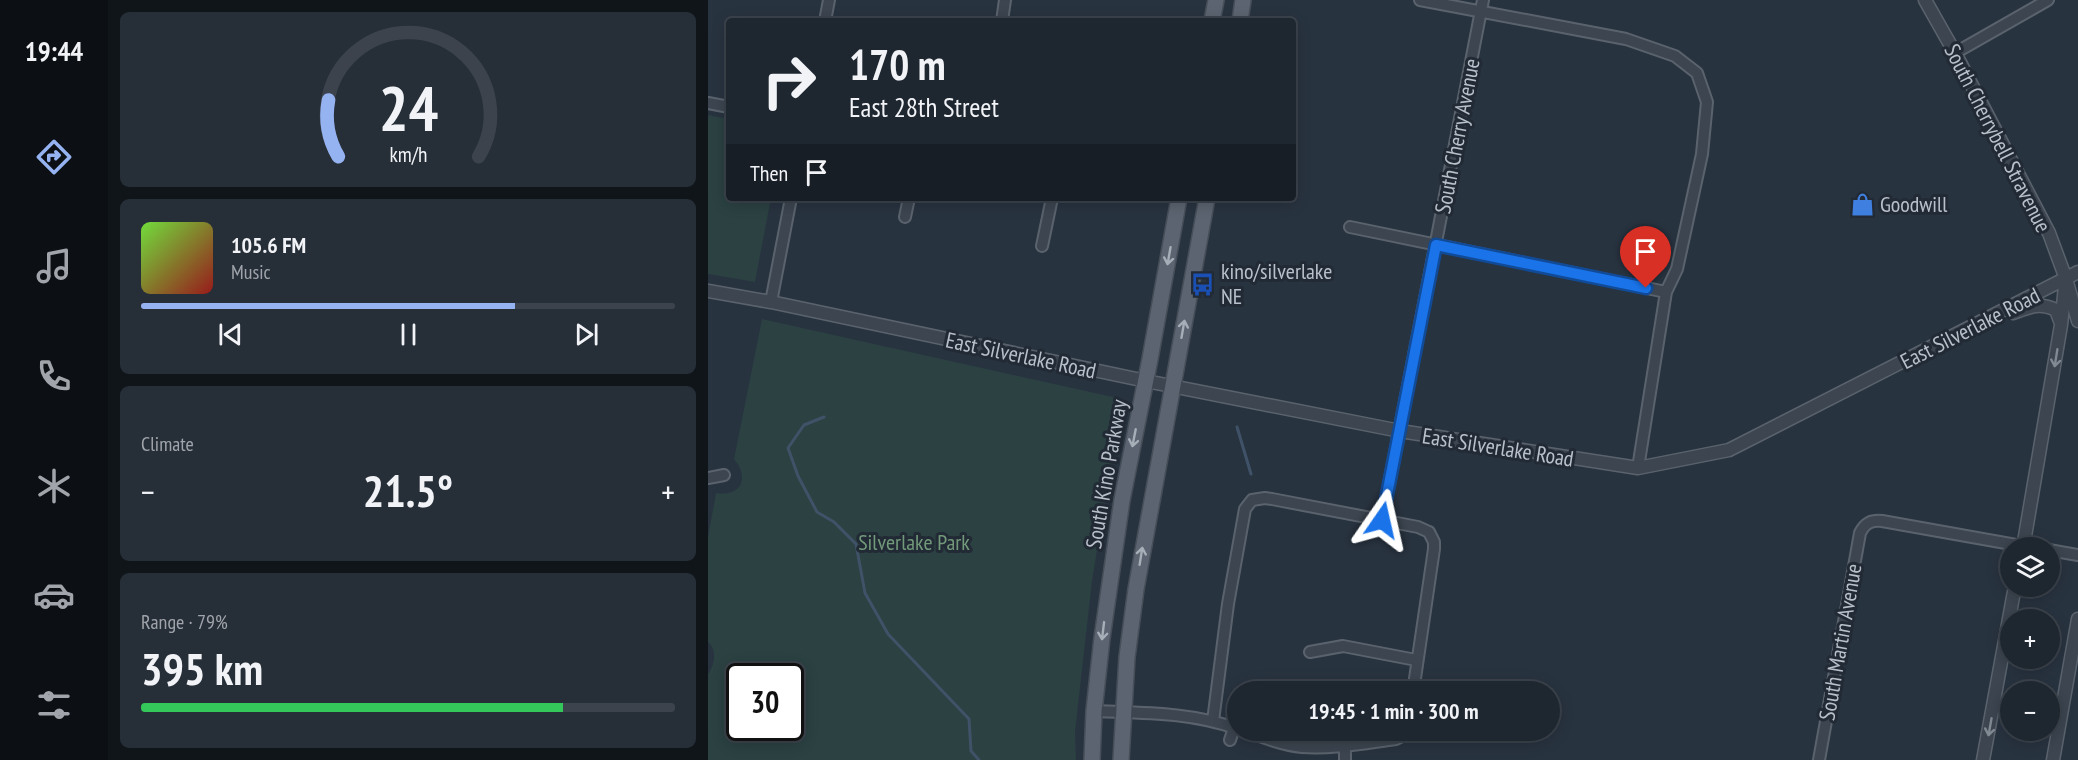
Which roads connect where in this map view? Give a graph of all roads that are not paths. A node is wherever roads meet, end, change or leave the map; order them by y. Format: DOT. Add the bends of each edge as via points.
graph roads {
  1 [pos="829,0"];
  2 [pos="1005,0"];
  3 [pos="1216,0"];
  4 [pos="1243,0"];
  5 [pos="1420,0"];
  6 [pos="1483,0"];
  7 [pos="1925,0"];
  8 [pos="2048,0"];
  9 [pos="1480,12"];
  10 [pos="826,18"];
  11 [pos="1002,18"];
  12 [pos="1213,18"];
  13 [pos="1240,18"];
  14 [pos="1955,53"];
  15 [pos="708,103"];
  16 [pos="726,106"];
  17 [pos="790,201"];
  18 [pos="908,201"];
  19 [pos="1051,201"];
  20 [pos="1178,201"];
  21 [pos="1206,201"];
  22 [pos="905,217"];
  23 [pos="1350,227"];
  24 [pos="1436,245"];
  25 [pos="1042,246"];
  26 [pos="2078,272"];
  27 [pos="2066,279"];
  28 [pos="708,291"];
  29 [pos="1666,292"];
  30 [pos="771,302"];
  31 [pos="1986,320"];
  32 [pos="2078,321"];
  33 [pos="2061,325"];
  34 [pos="1146,381"];
  35 [pos="1172,387"];
  36 [pos="1400,431"];
  37 [pos="1638,468"];
  38 [pos="724,475"];
  39 [pos="708,478"];
  40 [pos="1382,520"];
  41 [pos="2028,537"];
  42 [pos="2000,542"];
  43 [pos="2060,552"];
  44 [pos="2078,555"];
  45 [pos="2013,597"];
  46 [pos="2078,619"];
  47 [pos="1310,652"];
  48 [pos="1416,660"];
  49 [pos="1414,681"];
  50 [pos="1094,711"];
  51 [pos="1124,712"];
  52 [pos="1213,721"];
  53 [pos="1227,725"];
  54 [pos="1279,741"];
  55 [pos="1368,741"];
  56 [pos="1345,746"];
  57 [pos="1092,760"];
  58 [pos="1121,760"];
  59 [pos="1345,760"];
  60 [pos="1819,760"];
  61 [pos="1983,760"];
  62 [pos="2053,760"];
  1 -- 10 [label="street"];
  2 -- 11 [label="street"];
  3 -- 12 [label="main road"];
  4 -- 13 [label="main road"];
  5 -- 9 [label="street"];
  6 -- 9 [label="street, South Cherry Avenue"];
  7 -- 14 [label="street, South Cherrybell Stravenue"];
  8 -- 14 [label="street"];
  9 -- 24 [label="street, South Cherry Avenue"];
  9 -- 29 [label="street" via="1626,39 1675,56 1698,73 1707,102 1702,154 1677,269"];
  14 -- 27 [label="street, South Cherrybell Stravenue" via="2049,233"];
  15 -- 16 [label="street"];
  17 -- 30 [label="street"];
  18 -- 22 [label="street"];
  19 -- 25 [label="street"];
  20 -- 34 [label="main road, South Kino Parkway, one-way"];
  35 -- 21 [label="main road, one-way"];
  23 -- 24 [label="street"];
  24 -- 29 [label="street"];
  24 -- 36 [label="street, South Cherry Avenue"];
  26 -- 27 [label="street, East Silverlake Road"];
  27 -- 31 [label="street, East Silverlake Road"];
  27 -- 32 [label="street, South Cherrybell Stravenue"];
  27 -- 33 [label="street"];
  28 -- 30 [label="street, East Silverlake Road"];
  29 -- 37 [label="street"];
  30 -- 34 [label="street, East Silverlake Road"];
  31 -- 33 [label="street" via="2037,304 2056,310"];
  31 -- 37 [label="street, East Silverlake Road" via="1729,450"];
  33 -- 41 [label="street, one-way"];
  34 -- 35 [label="street, East Silverlake Road"];
  34 -- 50 [label="main road, South Kino Parkway, one-way" via="1122,500"];
  35 -- 36 [label="street, East Silverlake Road"];
  51 -- 35 [label="main road, one-way" via="1136,589"];
  36 -- 37 [label="street, East Silverlake Road"];
  36 -- 40 [label="street, South Cherry Avenue"];
  38 -- 39 [label="street"];
  40 -- 48 [label="street" via="1432,529 1434,549"];
  40 -- 52 [label="street" via="1253,497 1245,509 1228,604"];
  42 -- 60 [label="street, South Martin Avenue" via="1882,521 1865,525 1860,533"];
  43 -- 44 [label="street"];
  45 -- 61 [label="street, one-way"];
  46 -- 62 [label="street"];
  47 -- 48 [label="street" via="1343,646"];
  48 -- 49 [label="street"];
  50 -- 51 [label="street"];
  50 -- 57 [label="main road, South Kino Parkway"];
  51 -- 52 [label="street" via="1187,715"];
  51 -- 58 [label="main road"];
  52 -- 53 [label="street"];
  54 -- 56 [label="street" via="1300,747"];
  55 -- 56 [label="street"];
  56 -- 59 [label="street"];
}
